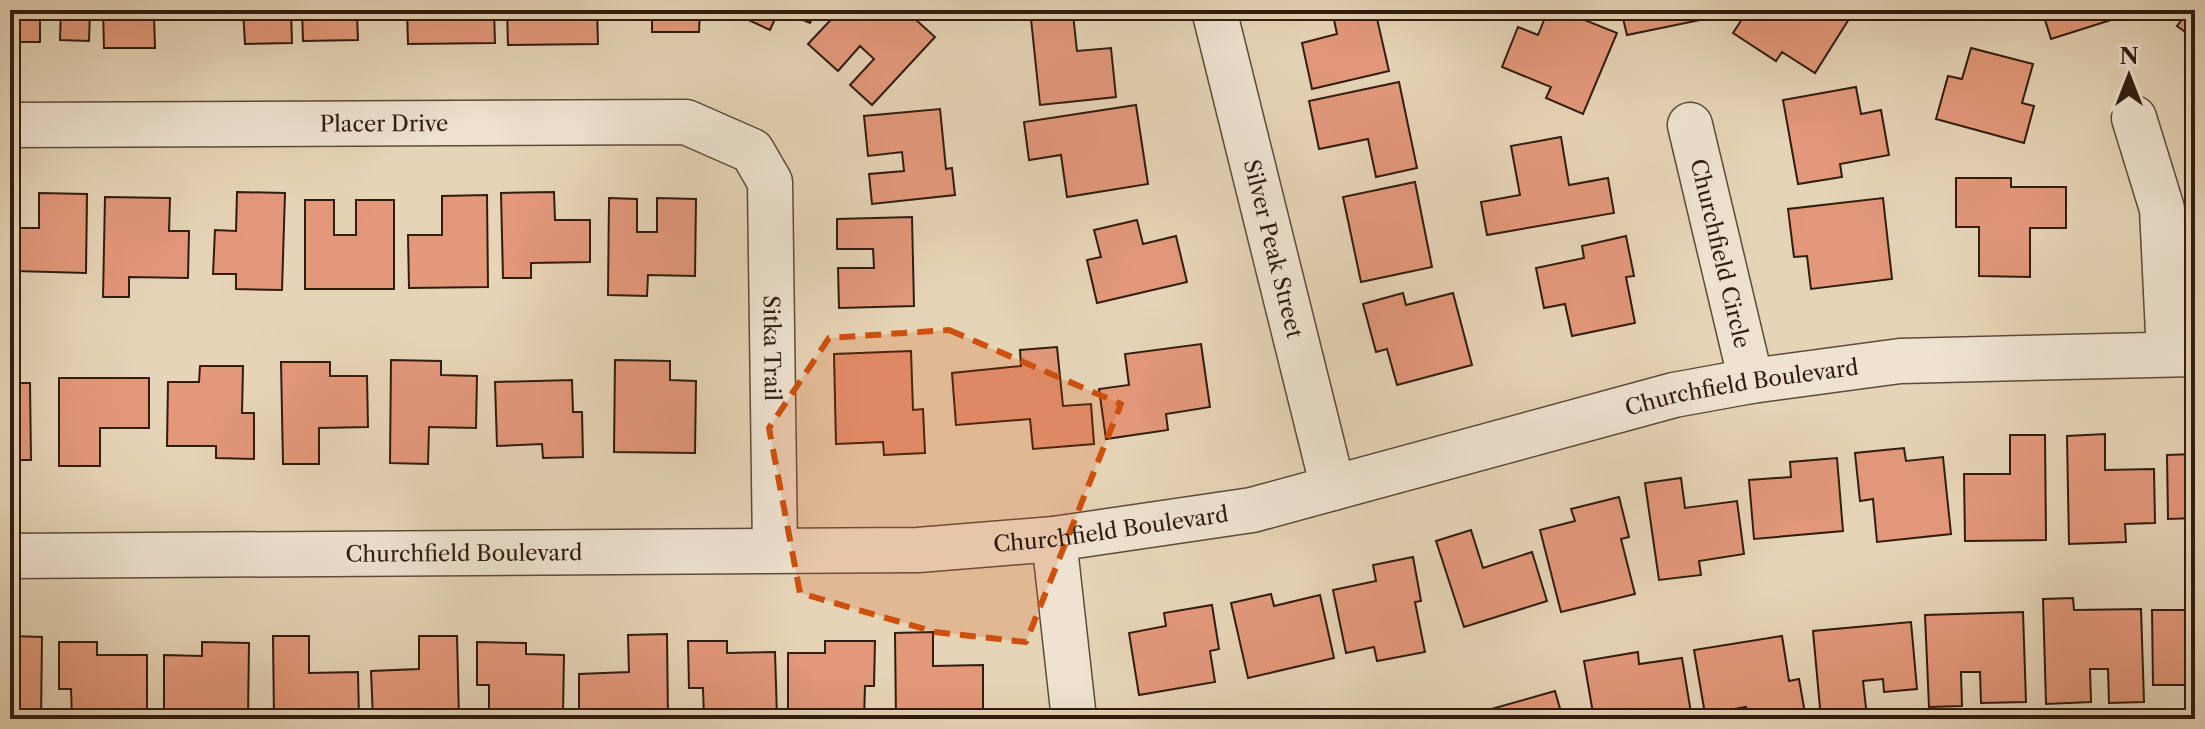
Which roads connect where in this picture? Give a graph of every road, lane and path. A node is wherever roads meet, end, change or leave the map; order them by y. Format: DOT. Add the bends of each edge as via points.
graph roads {
  1 [pos="1214,10"];
  2 [pos="2134,118"];
  3 [pos="10,125"];
  4 [pos="1690,125"];
  5 [pos="752,151"];
  6 [pos="2182,354"];
  7 [pos="1751,381"];
  8 [pos="1333,488"];
  9 [pos="1054,539"];
  10 [pos="775,550"];
  11 [pos="10,556"];
  12 [pos="1074,719"];
  1 -- 8 [label="street, Silver Peak Street"];
  2 -- 6 [label="street" via="2162,209"];
  3 -- 5 [label="street, Placer Drive" via="686,122"];
  4 -- 7 [label="street, Churchfield Circle"];
  5 -- 10 [label="street, Sitka Trail" via="770,182"];
  6 -- 7 [label="street, Churchfield Boulevard" via="1900,361"];
  7 -- 8 [label="street, Churchfield Boulevard" via="1674,395"];
  8 -- 9 [label="street, Churchfield Boulevard" via="1252,510"];
  9 -- 10 [label="street, Churchfield Boulevard" via="918,550"];
  9 -- 12 [label="street"];
  10 -- 11 [label="street, Churchfield Boulevard"];
}
